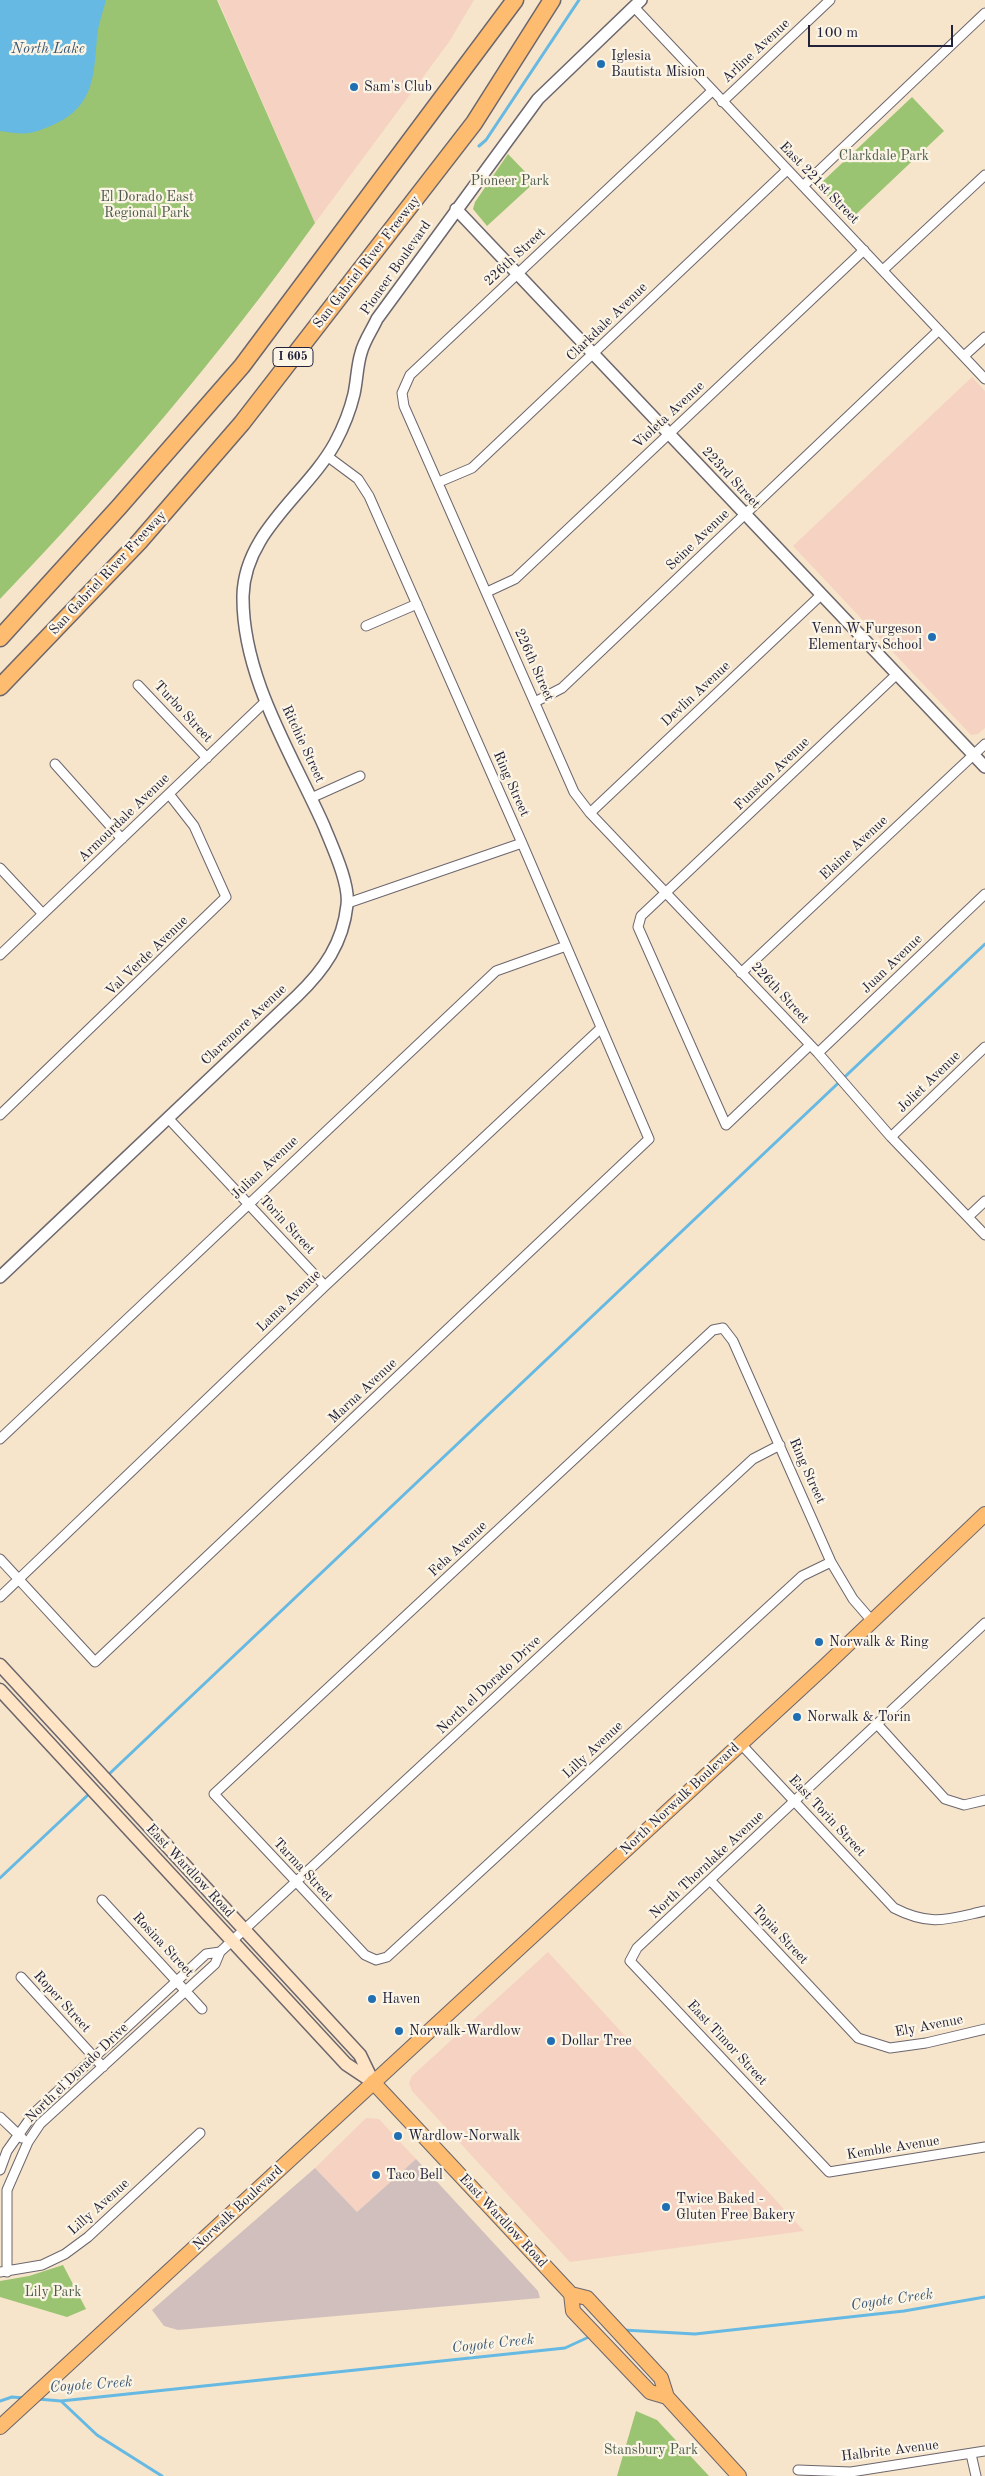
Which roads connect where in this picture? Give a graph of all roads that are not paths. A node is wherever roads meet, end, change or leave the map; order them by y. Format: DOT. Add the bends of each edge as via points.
graph roads {
  1 [pos="515,0"];
  2 [pos="552,0"];
  3 [pos="830,0"];
  4 [pos="637,4"];
  5 [pos="985,13"];
  6 [pos="712,91"];
  7 [pos="722,102"];
  8 [pos="786,170"];
  9 [pos="985,175"];
  10 [pos="803,186"];
  11 [pos="456,209"];
  12 [pos="864,250"];
  13 [pos="883,270"];
  14 [pos="517,274"];
  15 [pos="939,330"];
  16 [pos="985,337"];
  17 [pos="593,354"];
  18 [pos="964,356"];
  19 [pos="985,379"];
  20 [pos="669,434"];
  21 [pos="327,456"];
  22 [pos="439,482"];
  23 [pos="745,514"];
  24 [pos="487,592"];
  25 [pos="243,594"];
  26 [pos="821,595"];
  27 [pos="416,604"];
  28 [pos="366,626"];
  29 [pos="0,638"];
  30 [pos="897,674"];
  31 [pos="138,685"];
  32 [pos="0,686"];
  33 [pos="266,701"];
  34 [pos="535,702"];
  35 [pos="985,744"];
  36 [pos="974,755"];
  37 [pos="207,758"];
  38 [pos="55,764"];
  39 [pos="985,767"];
  40 [pos="360,776"];
  41 [pos="169,794"];
  42 [pos="311,798"];
  43 [pos="590,813"];
  44 [pos="122,839"];
  45 [pos="522,843"];
  46 [pos="0,868"];
  47 [pos="666,893"];
  48 [pos="985,894"];
  49 [pos="348,903"];
  50 [pos="43,914"];
  51 [pos="566,946"];
  52 [pos="0,955"];
  53 [pos="741,973"];
  54 [pos="601,1028"];
  55 [pos="810,1045"];
  56 [pos="985,1047"];
  57 [pos="818,1053"];
  58 [pos="0,1115"];
  59 [pos="168,1118"];
  60 [pos="892,1137"];
  61 [pos="649,1139"];
  62 [pos="985,1200"];
  63 [pos="248,1203"];
  64 [pos="968,1217"];
  65 [pos="985,1234"];
  66 [pos="0,1277"];
  67 [pos="325,1286"];
  68 [pos="723,1328"];
  69 [pos="0,1439"];
  70 [pos="780,1445"];
  71 [pos="985,1514"];
  72 [pos="0,1559"];
  73 [pos="831,1562"];
  74 [pos="19,1579"];
  75 [pos="0,1597"];
  76 [pos="872,1621"];
  77 [pos="985,1623"];
  78 [pos="0,1665"];
  79 [pos="0,1690"];
  80 [pos="877,1724"];
  81 [pos="740,1743"];
  82 [pos="214,1794"];
  83 [pos="985,1800"];
  84 [pos="795,1802"];
  85 [pos="710,1880"];
  86 [pos="296,1882"];
  87 [pos="102,1900"];
  88 [pos="985,1911"];
  89 [pos="244,1930"];
  90 [pos="232,1941"];
  91 [pos="637,1948"];
  92 [pos="220,1952"];
  93 [pos="376,1960"];
  94 [pos="21,1978"];
  95 [pos="177,1981"];
  96 [pos="186,1991"];
  97 [pos="202,2009"];
  98 [pos="831,2009"];
  99 [pos="140,2015"];
  100 [pos="148,2025"];
  101 [pos="985,2029"];
  102 [pos="94,2058"];
  103 [pos="103,2067"];
  104 [pos="373,2082"];
  105 [pos="0,2117"];
  106 [pos="200,2133"];
  107 [pos="18,2134"];
  108 [pos="28,2142"];
  109 [pos="985,2147"];
  110 [pos="813,2154"];
  111 [pos="0,2170"];
  112 [pos="4,2199"];
  113 [pos="4,2272"];
  114 [pos="0,2427"];
  115 [pos="985,2451"];
  116 [pos="971,2454"];
  117 [pos="798,2470"];
  118 [pos="851,2474"];
  119 [pos="739,2476"];
  120 [pos="976,2476"];
  1 -- 29 [label="highway, I 605" via="242,366"];
  2 -- 32 [label="highway, San Gabriel River Freeway / I 605" via="474,123 242,423 139,542"];
  3 -- 7 [label="street, Arline Avenue"];
  4 -- 6 [label="street, East 221st Street"];
  4 -- 11 [label="street, Pioneer Boulevard" via="538,98"];
  5 -- 10 [label="street"];
  6 -- 7 [label="street, East 221st Street"];
  6 -- 14 [label="street, 226th Street"];
  7 -- 8 [label="street, East 221st Street"];
  8 -- 10 [label="street, East 221st Street"];
  8 -- 17 [label="street, Clarkdale Avenue"];
  9 -- 13 [label="street"];
  10 -- 12 [label="street, East 221st Street"];
  11 -- 14 [label="street, 223rd Street"];
  11 -- 21 [label="street, Pioneer Boulevard" via="377,319 361,352 346,418"];
  12 -- 13 [label="street, East 221st Street"];
  12 -- 20 [label="street, Violeta Avenue"];
  13 -- 15 [label="street, East 221st Street"];
  14 -- 17 [label="street, 223rd Street"];
  14 -- 22 [label="street, 226th Street" via="410,375 405,384 402,393 404,406"];
  15 -- 18 [label="street, East 221st Street"];
  15 -- 23 [label="street, Seine Avenue"];
  16 -- 18 [label="street"];
  17 -- 20 [label="street, 223rd Street"];
  17 -- 22 [label="street, Clarkdale Avenue" via="472,468"];
  18 -- 19 [label="street, East 221st Street"];
  20 -- 23 [label="street, 223rd Street"];
  20 -- 24 [label="street, Violeta Avenue" via="515,579"];
  21 -- 25 [label="street, Pioneer Boulevard" via="264,535 252,558"];
  21 -- 27 [label="street, Ring Street" via="358,479 369,496"];
  22 -- 24 [label="street, 226th Street"];
  23 -- 26 [label="street, 223rd Street"];
  23 -- 34 [label="street, Seine Avenue" via="562,688"];
  24 -- 34 [label="street, 226th Street"];
  25 -- 33 [label="street, Ritchie Street" via="246,638"];
  26 -- 30 [label="street, 223rd Street"];
  26 -- 43 [label="street, Devlin Avenue"];
  27 -- 28 [label="street"];
  27 -- 45 [label="street, Ring Street"];
  30 -- 36 [label="street, 223rd Street"];
  30 -- 47 [label="street, Funston Avenue"];
  31 -- 37 [label="street, Turbo Street"];
  33 -- 37 [label="street, Armourdale Avenue"];
  33 -- 42 [label="street, Ritchie Street"];
  34 -- 43 [label="street, 226th Street" via="566,777"];
  35 -- 36 [label="street, Elaine Avenue"];
  36 -- 39 [label="street, 223rd Street"];
  36 -- 53 [label="street, Elaine Avenue"];
  37 -- 41 [label="street, Armourdale Avenue"];
  38 -- 44 [label="street"];
  40 -- 42 [label="street"];
  41 -- 44 [label="street, Armourdale Avenue"];
  41 -- 58 [label="street, Val Verde Avenue" via="194,826 226,897"];
  42 -- 49 [label="street, Ritchie Street" via="338,860"];
  43 -- 47 [label="street, 226th Street"];
  44 -- 50 [label="street, Armourdale Avenue"];
  45 -- 49 [label="street"];
  45 -- 51 [label="street, Ring Street"];
  46 -- 50 [label="street"];
  47 -- 53 [label="street, 226th Street"];
  47 -- 55 [label="street, Funston Avenue" via="641,916 638,927 726,1125"];
  48 -- 57 [label="street, Juan Avenue"];
  49 -- 59 [label="street, Claremore Avenue" via="342,931 329,960 317,976"];
  50 -- 52 [label="street, Armourdale Avenue"];
  51 -- 54 [label="street, Ring Street"];
  51 -- 63 [label="street, Julian Avenue" via="496,971"];
  53 -- 55 [label="street, 226th Street"];
  54 -- 61 [label="street, Ring Street"];
  54 -- 67 [label="street, Lama Avenue"];
  55 -- 57 [label="street, 226th Street"];
  56 -- 60 [label="street, Joliet Avenue"];
  57 -- 60 [label="street, 226th Street"];
  59 -- 63 [label="street, Torin Street"];
  59 -- 66 [label="street, Claremore Avenue"];
  60 -- 64 [label="street, 226th Street"];
  61 -- 74 [label="street, Marna Avenue" via="95,1662"];
  62 -- 64 [label="street"];
  63 -- 67 [label="street, Torin Street"];
  63 -- 69 [label="street, Julian Avenue"];
  64 -- 65 [label="street, 226th Street"];
  67 -- 74 [label="street, Lama Avenue"];
  68 -- 70 [label="street, Ring Street" via="733,1340"];
  68 -- 82 [label="street, Fela Avenue" via="713,1330"];
  70 -- 73 [label="street, Ring Street"];
  70 -- 86 [label="street, North el Dorado Drive" via="753,1459"];
  71 -- 76 [label="main road, North Norwalk Boulevard"];
  72 -- 74 [label="street"];
  73 -- 76 [label="street, Ring Street" via="853,1599"];
  73 -- 93 [label="street, Lilly Avenue" via="802,1576 387,1958"];
  74 -- 75 [label="street, Lama Avenue"];
  76 -- 81 [label="main road, North Norwalk Boulevard"];
  77 -- 80 [label="street, North Thornlake Avenue"];
  78 -- 89 [label="main road, East Wardlow Road"];
  79 -- 90 [label="main road, East Wardlow Road"];
  80 -- 83 [label="street" via="945,1799 964,1805"];
  80 -- 84 [label="street, North Thornlake Avenue"];
  81 -- 84 [label="street, East Torin Street"];
  81 -- 104 [label="main road, North Norwalk Boulevard"];
  82 -- 86 [label="street, Tarma Street"];
  84 -- 85 [label="street, North Thornlake Avenue"];
  84 -- 88 [label="street, East Torin Street" via="894,1908 933,1922"];
  85 -- 91 [label="street, North Thornlake Avenue"];
  85 -- 98 [label="street, Topia Street"];
  86 -- 89 [label="street, North el Dorado Drive"];
  86 -- 93 [label="street, Tarma Street" via="365,1955"];
  87 -- 95 [label="street, Rosina Street"];
  89 -- 90 [label="street, North el Dorado Drive"];
  89 -- 104 [label="main road, East Wardlow Road" via="360,2055"];
  90 -- 92 [label="street, North el Dorado Drive"];
  90 -- 104 [label="main road, East Wardlow Road" via="346,2064"];
  91 -- 110 [label="street, East Timor Street" via="630,1961"];
  92 -- 95 [label="street, North el Dorado Drive" via="206,1954"];
  92 -- 96 [label="street, North el Dorado Drive" via="215,1964"];
  94 -- 102 [label="street, Roper Street"];
  95 -- 96 [label="street, Rosina Street"];
  95 -- 99 [label="street, North el Dorado Drive"];
  96 -- 97 [label="street, Rosina Street"];
  96 -- 100 [label="street, North el Dorado Drive"];
  98 -- 101 [label="street, Ely Avenue" via="858,2038 890,2048"];
  99 -- 100 [label="street"];
  99 -- 102 [label="street, North el Dorado Drive"];
  100 -- 103 [label="street, North el Dorado Drive"];
  102 -- 103 [label="street, Roper Street"];
  102 -- 107 [label="street, North el Dorado Drive" via="34,2113"];
  103 -- 108 [label="street, North el Dorado Drive" via="40,2124"];
  104 -- 114 [label="main road, Norwalk Boulevard"];
  104 -- 119 [label="main road, East Wardlow Road" via="571,2294 587,2298 661,2378 667,2397"];
  105 -- 107 [label="street"];
  106 -- 113 [label="street, Lilly Avenue" via="88,2237 65,2254 42,2265"];
  107 -- 108 [label="street"];
  107 -- 111 [label="street, North el Dorado Drive"];
  108 -- 112 [label="street, North el Dorado Drive"];
  109 -- 110 [label="street, Kemble Avenue" via="829,2172"];
  112 -- 113 [label="street, North el Dorado Drive"];
  115 -- 116 [label="street, Halbrite Avenue"];
  116 -- 118 [label="street, Halbrite Avenue"];
  116 -- 120 [label="street"];
  117 -- 118 [label="street, Halbrite Avenue"];
}
